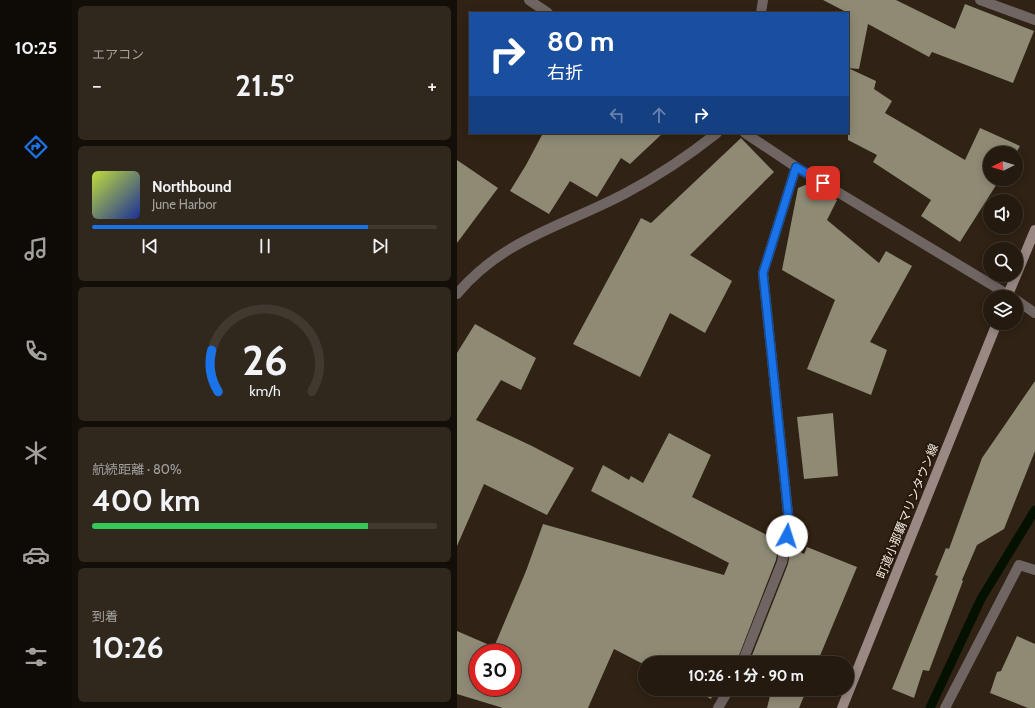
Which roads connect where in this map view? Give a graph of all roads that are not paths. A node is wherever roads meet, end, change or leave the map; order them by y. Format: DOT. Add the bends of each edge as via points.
graph roads {
  1 [pos="529,0"];
  2 [pos="763,0"];
  3 [pos="979,0"];
  4 [pos="547,12"];
  5 [pos="761,12"];
  6 [pos="1035,20"];
  7 [pos="716,134"];
  8 [pos="746,134"];
  9 [pos="796,167"];
  10 [pos="1035,230"];
  11 [pos="999,290"];
  12 [pos="1014,290"];
  13 [pos="457,294"];
  14 [pos="1023,305"];
  15 [pos="1035,313"];
  16 [pos="994,330"];
  17 [pos="1035,570"];
  18 [pos="745,656"];
  19 [pos="725,696"];
  20 [pos="718,708"];
  21 [pos="842,708"];
  22 [pos="945,708"];
  1 -- 4 [label="street"];
  2 -- 5 [label="street"];
  3 -- 6 [label="street"];
  7 -- 13 [label="street" via="688,156 625,194 528,238 500,254"];
  8 -- 9 [label="street"];
  9 -- 11 [label="street"];
  9 -- 18 [label="street" via="763,273 789,523 782,562"];
  10 -- 12 [label="street"];
  14 -- 15 [label="street"];
  16 -- 21 [label="street, 町道小那覇マリンタウン線"];
  17 -- 22 [label="street" via="1019,565"];
  19 -- 20 [label="street"];
}
